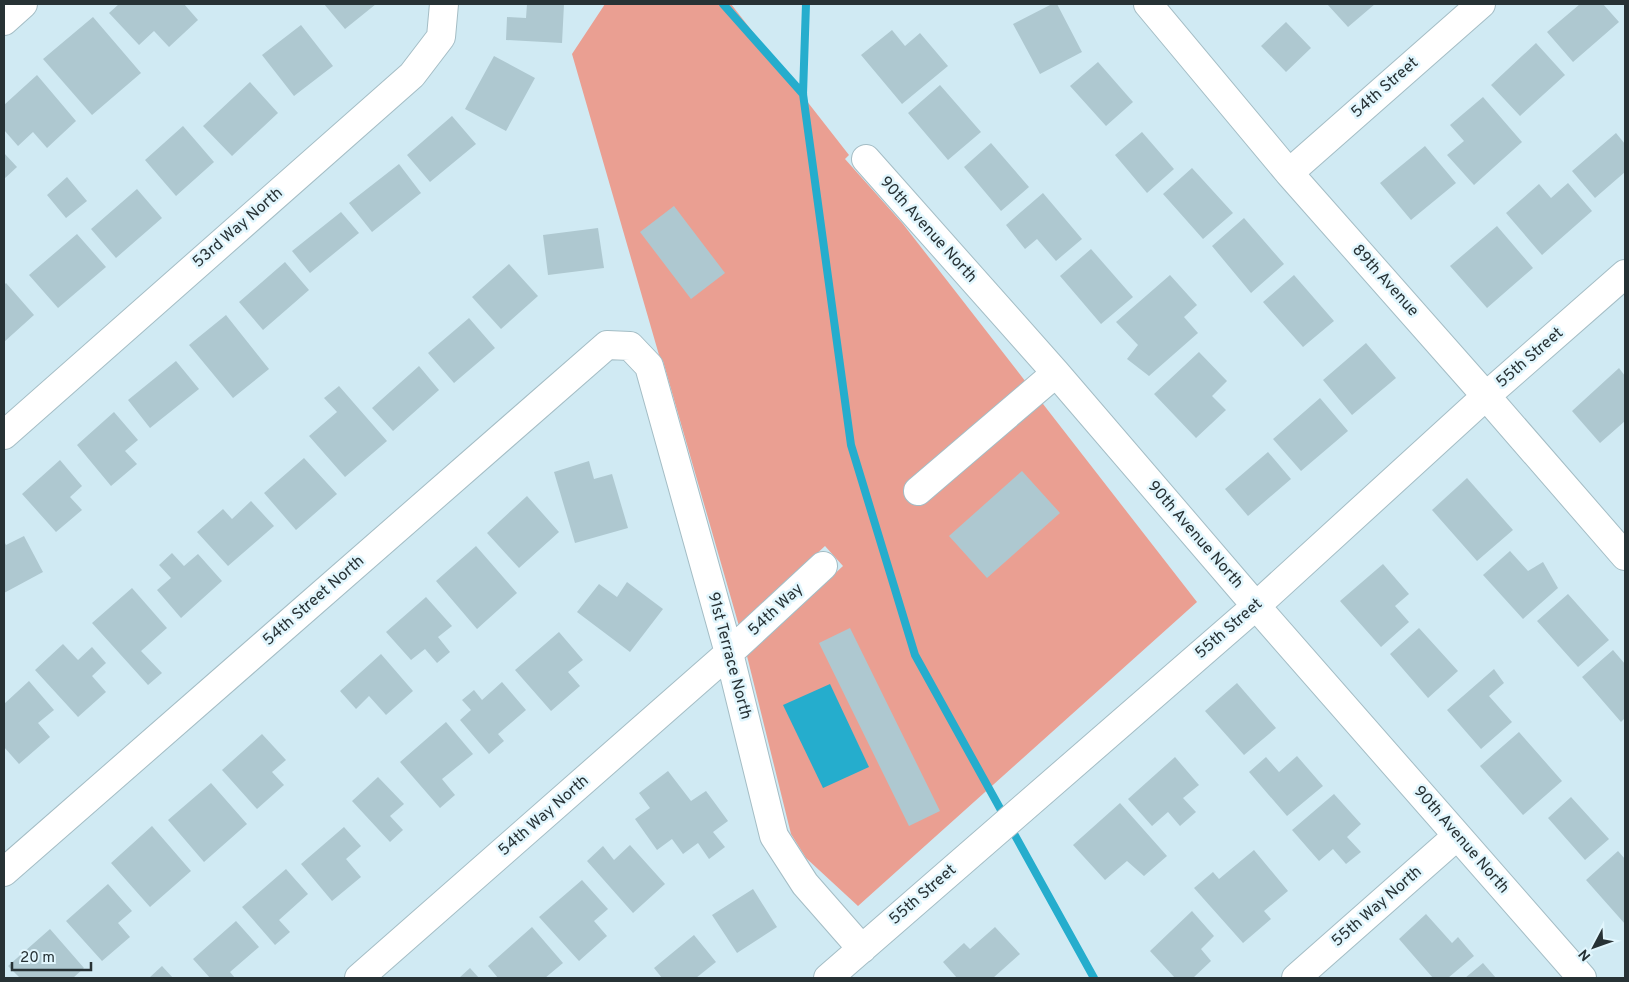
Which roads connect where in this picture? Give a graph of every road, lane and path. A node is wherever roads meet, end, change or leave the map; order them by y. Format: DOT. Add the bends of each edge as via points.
graph roads {
  1 [pos="23,4"];
  2 [pos="444,4"];
  3 [pos="1148,4"];
  4 [pos="1481,4"];
  5 [pos="4,21"];
  6 [pos="866,159"];
  7 [pos="1289,173"];
  8 [pos="1625,274"];
  9 [pos="630,346"];
  10 [pos="1056,373"];
  11 [pos="1486,396"];
  12 [pos="4,435"];
  13 [pos="918,491"];
  14 [pos="1625,556"];
  15 [pos="823,566"];
  16 [pos="1256,606"];
  17 [pos="729,653"];
  18 [pos="1458,836"];
  19 [pos="4,872"];
  20 [pos="862,948"];
  21 [pos="359,978"];
  22 [pos="828,978"];
  23 [pos="1296,978"];
  24 [pos="1582,978"];
  1 -- 5 [label="street"];
  2 -- 12 [label="street, 53rd Way North" via="441,37 412,74"];
  3 -- 7 [label="street, 89th Avenue"];
  4 -- 7 [label="street, 54th Street"];
  6 -- 10 [label="street, 90th Avenue North"];
  7 -- 11 [label="street, 89th Avenue"];
  8 -- 11 [label="street, 55th Street"];
  9 -- 17 [label="street, 91st Terrace North" via="649,366"];
  9 -- 19 [label="street, 54th Street North" via="607,345"];
  10 -- 13 [label="street"];
  10 -- 16 [label="street, 90th Avenue North"];
  11 -- 14 [label="street, 89th Avenue"];
  11 -- 16 [label="street, 55th Street"];
  15 -- 17 [label="street, 54th Way"];
  16 -- 18 [label="street, 90th Avenue North"];
  16 -- 20 [label="street, 55th Street"];
  17 -- 20 [label="street, 91st Terrace North" via="774,836 805,884"];
  17 -- 21 [label="street, 54th Way North"];
  18 -- 23 [label="street, 55th Way North"];
  18 -- 24 [label="street, 90th Avenue North"];
  20 -- 22 [label="street, 55th Street"];
}
